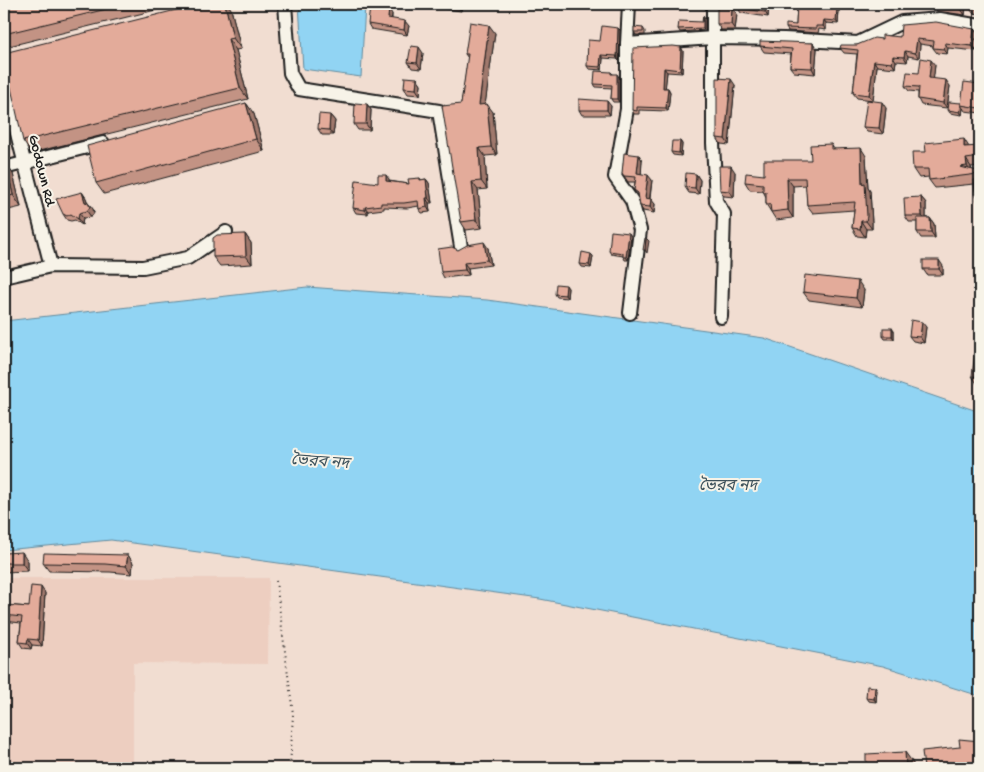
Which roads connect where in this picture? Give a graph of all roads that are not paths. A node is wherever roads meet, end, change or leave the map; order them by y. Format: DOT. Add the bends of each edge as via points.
graph roads {
  1 [pos="285,4"];
  2 [pos="629,4"];
  3 [pos="713,4"];
  4 [pos="980,26"];
  5 [pos="713,38"];
  6 [pos="627,44"];
  7 [pos="4,83"];
  8 [pos="111,142"];
  9 [pos="24,163"];
  10 [pos="4,168"];
  11 [pos="226,232"];
  12 [pos="461,247"];
  13 [pos="51,266"];
  14 [pos="4,277"];
  15 [pos="630,313"];
  16 [pos="721,317"];
  1 -- 12 [label="street" via="290,73 299,89 439,111"];
  2 -- 6 [label="street"];
  3 -- 5 [label="street"];
  4 -- 5 [label="street" via="940,19 902,22 858,43"];
  5 -- 6 [label="street"];
  5 -- 16 [label="street" via="716,201 724,214"];
  6 -- 15 [label="street" via="627,109 615,177 632,200 640,230"];
  7 -- 9 [label="street, Godown Rd"];
  8 -- 9 [label="street"];
  9 -- 10 [label="street"];
  9 -- 13 [label="street, Godown Rd"];
  11 -- 13 [label="street" via="188,258 143,267"];
  13 -- 14 [label="street"];
}
